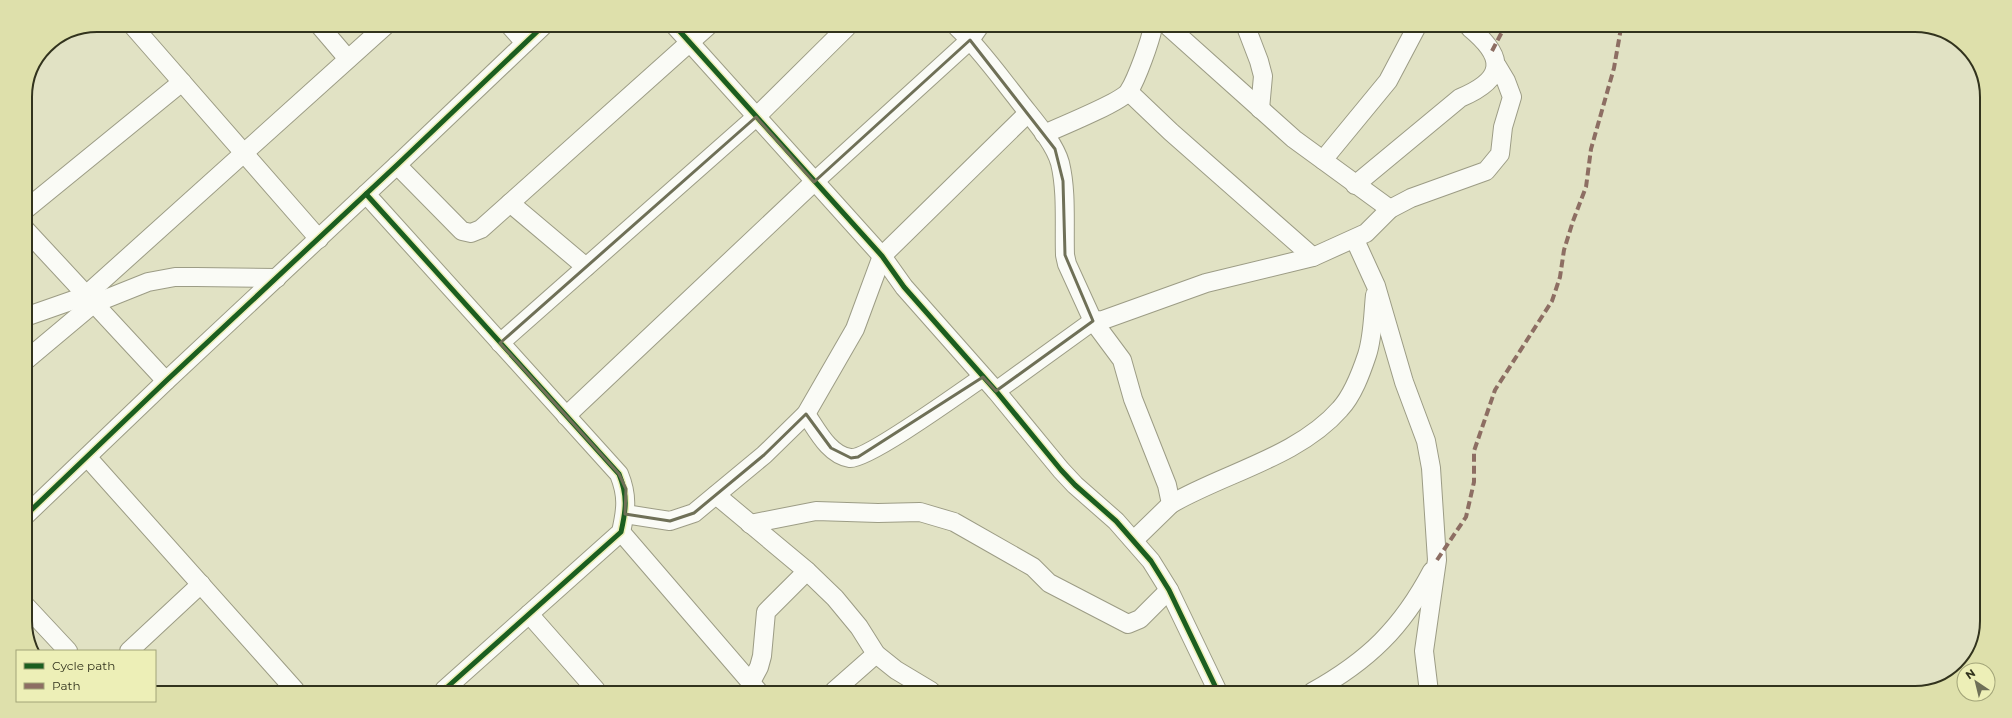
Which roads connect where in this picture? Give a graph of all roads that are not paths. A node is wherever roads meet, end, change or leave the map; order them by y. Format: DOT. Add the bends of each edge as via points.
graph roads {
  1 [pos="138,32"];
  2 [pos="323,32"];
  3 [pos="378,32"];
  4 [pos="515,32"];
  5 [pos="537,32"];
  6 [pos="680,32"];
  7 [pos="702,32"];
  8 [pos="841,32"];
  9 [pos="1152,32"];
  10 [pos="1175,32"];
  11 [pos="1248,32"];
  12 [pos="1414,32"];
  13 [pos="1474,32"];
  14 [pos="974,33"];
  15 [pos="525,43"];
  16 [pos="691,44"];
  17 [pos="348,59"];
  18 [pos="1496,66"];
  19 [pos="182,82"];
  20 [pos="1129,92"];
  21 [pos="1260,109"];
  22 [pos="1028,113"];
  23 [pos="756,117"];
  24 [pos="1044,134"];
  25 [pos="244,153"];
  26 [pos="1323,160"];
  27 [pos="397,165"];
  28 [pos="814,182"];
  29 [pos="1355,185"];
  30 [pos="366,194"];
  31 [pos="510,203"];
  32 [pos="32,204"];
  33 [pos="1390,209"];
  34 [pos="32,237"];
  35 [pos="319,239"];
  36 [pos="1355,240"];
  37 [pos="882,256"];
  38 [pos="1313,257"];
  39 [pos="586,267"];
  40 [pos="277,278"];
  41 [pos="1376,286"];
  42 [pos="89,300"];
  43 [pos="32,315"];
  44 [pos="1093,321"];
  45 [pos="500,343"];
  46 [pos="32,354"];
  47 [pos="983,377"];
  48 [pos="166,381"];
  49 [pos="996,391"];
  50 [pos="806,414"];
  51 [pos="566,416"];
  52 [pos="88,458"];
  53 [pos="716,495"];
  54 [pos="1171,504"];
  55 [pos="32,510"];
  56 [pos="625,514"];
  57 [pos="750,524"];
  58 [pos="621,532"];
  59 [pos="1134,540"];
  60 [pos="1438,560"];
  61 [pos="807,571"];
  62 [pos="201,584"];
  63 [pos="1169,590"];
  64 [pos="32,612"];
  65 [pos="529,614"];
  66 [pos="67,650"];
  67 [pos="130,650"];
  68 [pos="876,654"];
  69 [pos="291,686"];
  70 [pos="448,686"];
  71 [pos="592,686"];
  72 [pos="755,686"];
  73 [pos="840,686"];
  74 [pos="922,686"];
  75 [pos="1215,686"];
  76 [pos="1323,686"];
  77 [pos="1427,686"];
  1 -- 19 [label="street"];
  2 -- 17 [label="street"];
  3 -- 17 [label="street"];
  4 -- 15 [label="street"];
  5 -- 15 [label="street"];
  6 -- 16 [label="street"];
  7 -- 16 [label="street"];
  8 -- 23 [label="street"];
  9 -- 20 [label="street"];
  10 -- 21 [label="street"];
  11 -- 21 [label="street" via="1263,76"];
  12 -- 26 [label="street" via="1388,81"];
  13 -- 18 [label="street" via="1492,51"];
  14 -- 22 [label="street"];
  14 -- 28 [label="street"];
  15 -- 27 [label="street"];
  16 -- 23 [label="street"];
  16 -- 31 [label="street"];
  17 -- 25 [label="street"];
  18 -- 29 [label="street" via="1494,76 1477,90 1460,98"];
  18 -- 33 [label="street" via="1506,80 1512,97 1503,127 1500,154 1486,171 1430,190"];
  19 -- 25 [label="street"];
  19 -- 32 [label="street"];
  20 -- 24 [label="street"];
  20 -- 38 [label="street"];
  21 -- 26 [label="street"];
  22 -- 24 [label="street"];
  22 -- 37 [label="street"];
  23 -- 28 [label="street"];
  23 -- 39 [label="street"];
  24 -- 44 [label="street" via="1060,163 1063,181 1065,255"];
  25 -- 35 [label="street"];
  25 -- 42 [label="street"];
  26 -- 29 [label="street"];
  27 -- 30 [label="street"];
  27 -- 31 [label="street" via="462,231 471,233 481,229"];
  28 -- 37 [label="street"];
  28 -- 51 [label="street"];
  29 -- 33 [label="street"];
  30 -- 35 [label="street"];
  30 -- 45 [label="street"];
  31 -- 39 [label="street"];
  33 -- 36 [label="street" via="1373,227"];
  34 -- 42 [label="street"];
  35 -- 40 [label="street"];
  36 -- 38 [label="street"];
  36 -- 41 [label="street"];
  37 -- 47 [label="street" via="904,287"];
  37 -- 50 [label="street" via="856,329"];
  38 -- 44 [label="street" via="1206,283 1103,320"];
  39 -- 45 [label="street"];
  40 -- 42 [label="street" via="175,277 148,282"];
  40 -- 48 [label="street"];
  41 -- 54 [label="street" via="1367,354 1355,385 1340,409 1322,426 1297,443"];
  41 -- 60 [label="street" via="1404,382 1426,441 1431,468"];
  42 -- 43 [label="street"];
  42 -- 46 [label="street"];
  42 -- 48 [label="street"];
  44 -- 49 [label="street"];
  44 -- 54 [label="street" via="1124,364 1133,399 1167,485"];
  45 -- 51 [label="street"];
  47 -- 49 [label="street"];
  47 -- 50 [label="street" via="879,446 858,457 851,458 831,448"];
  48 -- 52 [label="street"];
  49 -- 59 [label="street" via="1061,470"];
  50 -- 53 [label="street" via="764,455"];
  51 -- 56 [label="street" via="619,474 626,489"];
  52 -- 55 [label="street"];
  52 -- 62 [label="street"];
  53 -- 56 [label="street" via="694,513 670,521"];
  53 -- 57 [label="street"];
  54 -- 59 [label="street"];
  56 -- 58 [label="street"];
  57 -- 61 [label="street"];
  57 -- 63 [label="street" via="816,510 920,512 954,522 1033,567 1049,583 1128,624 1140,620"];
  58 -- 65 [label="street"];
  58 -- 72 [label="street"];
  59 -- 63 [label="street"];
  60 -- 76 [label="street" via="1404,618 1369,655"];
  60 -- 77 [label="street" via="1424,651"];
  61 -- 68 [label="street" via="835,598 859,627"];
  61 -- 72 [label="street" via="766,612 762,656"];
  62 -- 67 [label="street"];
  62 -- 69 [label="street"];
  63 -- 75 [label="street"];
  64 -- 66 [label="street"];
  65 -- 70 [label="street"];
  65 -- 71 [label="street"];
  68 -- 73 [label="street"];
  68 -- 74 [label="street"];
}
